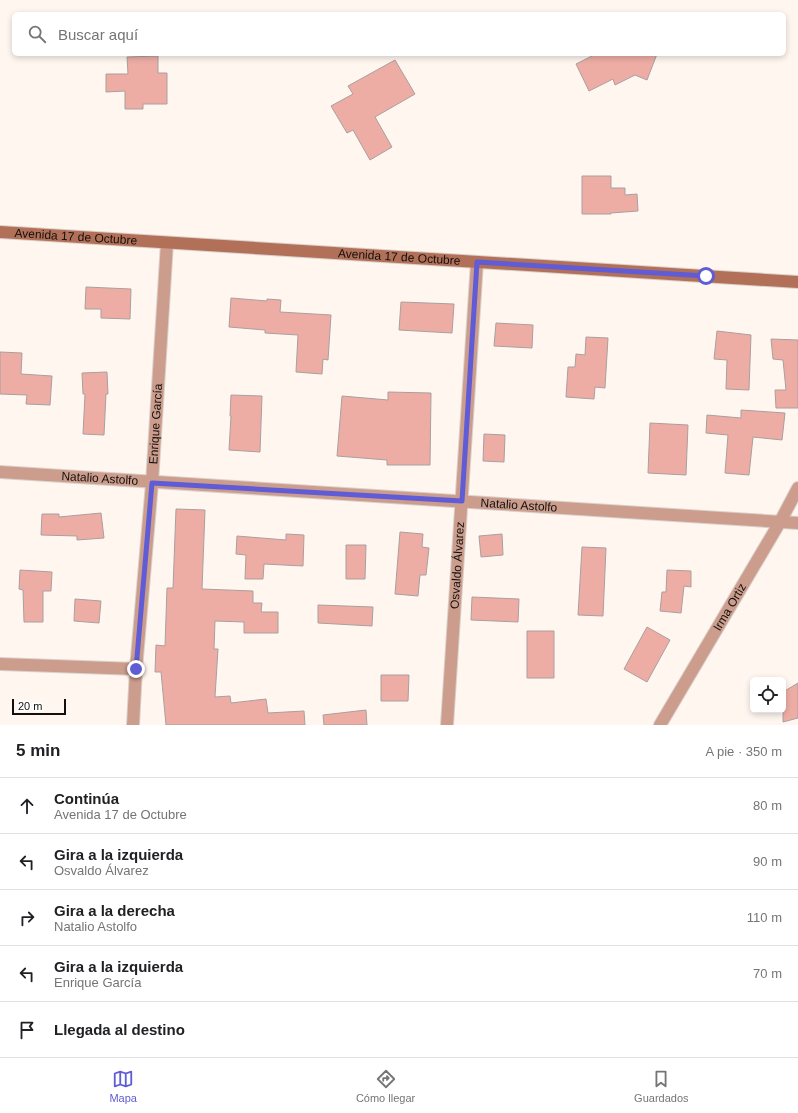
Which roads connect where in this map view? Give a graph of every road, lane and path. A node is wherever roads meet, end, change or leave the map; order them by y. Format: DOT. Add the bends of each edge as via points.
graph roads {
  1 [pos="0,232"];
  2 [pos="167,243"];
  3 [pos="477,262"];
  4 [pos="798,282"];
  5 [pos="0,472"];
  6 [pos="152,483"];
  7 [pos="798,488"];
  8 [pos="462,501"];
  9 [pos="780,522"];
  10 [pos="798,523"];
  11 [pos="0,664"];
  12 [pos="136,669"];
  13 [pos="133,725"];
  14 [pos="446,725"];
  15 [pos="660,725"];
  1 -- 2 [label="main road, Avenida 17 de Octubre"];
  2 -- 3 [label="main road, Avenida 17 de Octubre"];
  2 -- 6 [label="street, Enrique García"];
  3 -- 4 [label="main road, Avenida 17 de Octubre"];
  3 -- 8 [label="street, Osvaldo Álvarez"];
  5 -- 6 [label="street, Natalio Astolfo"];
  6 -- 8 [label="street, Natalio Astolfo"];
  6 -- 12 [label="street, Enrique García"];
  7 -- 9 [label="street, Irma Ortiz"];
  8 -- 9 [label="street, Natalio Astolfo"];
  8 -- 14 [label="street, Osvaldo Álvarez"];
  9 -- 10 [label="street, Natalio Astolfo"];
  9 -- 15 [label="street, Irma Ortiz"];
  11 -- 12 [label="street"];
  12 -- 13 [label="street, Enrique García"];
}
